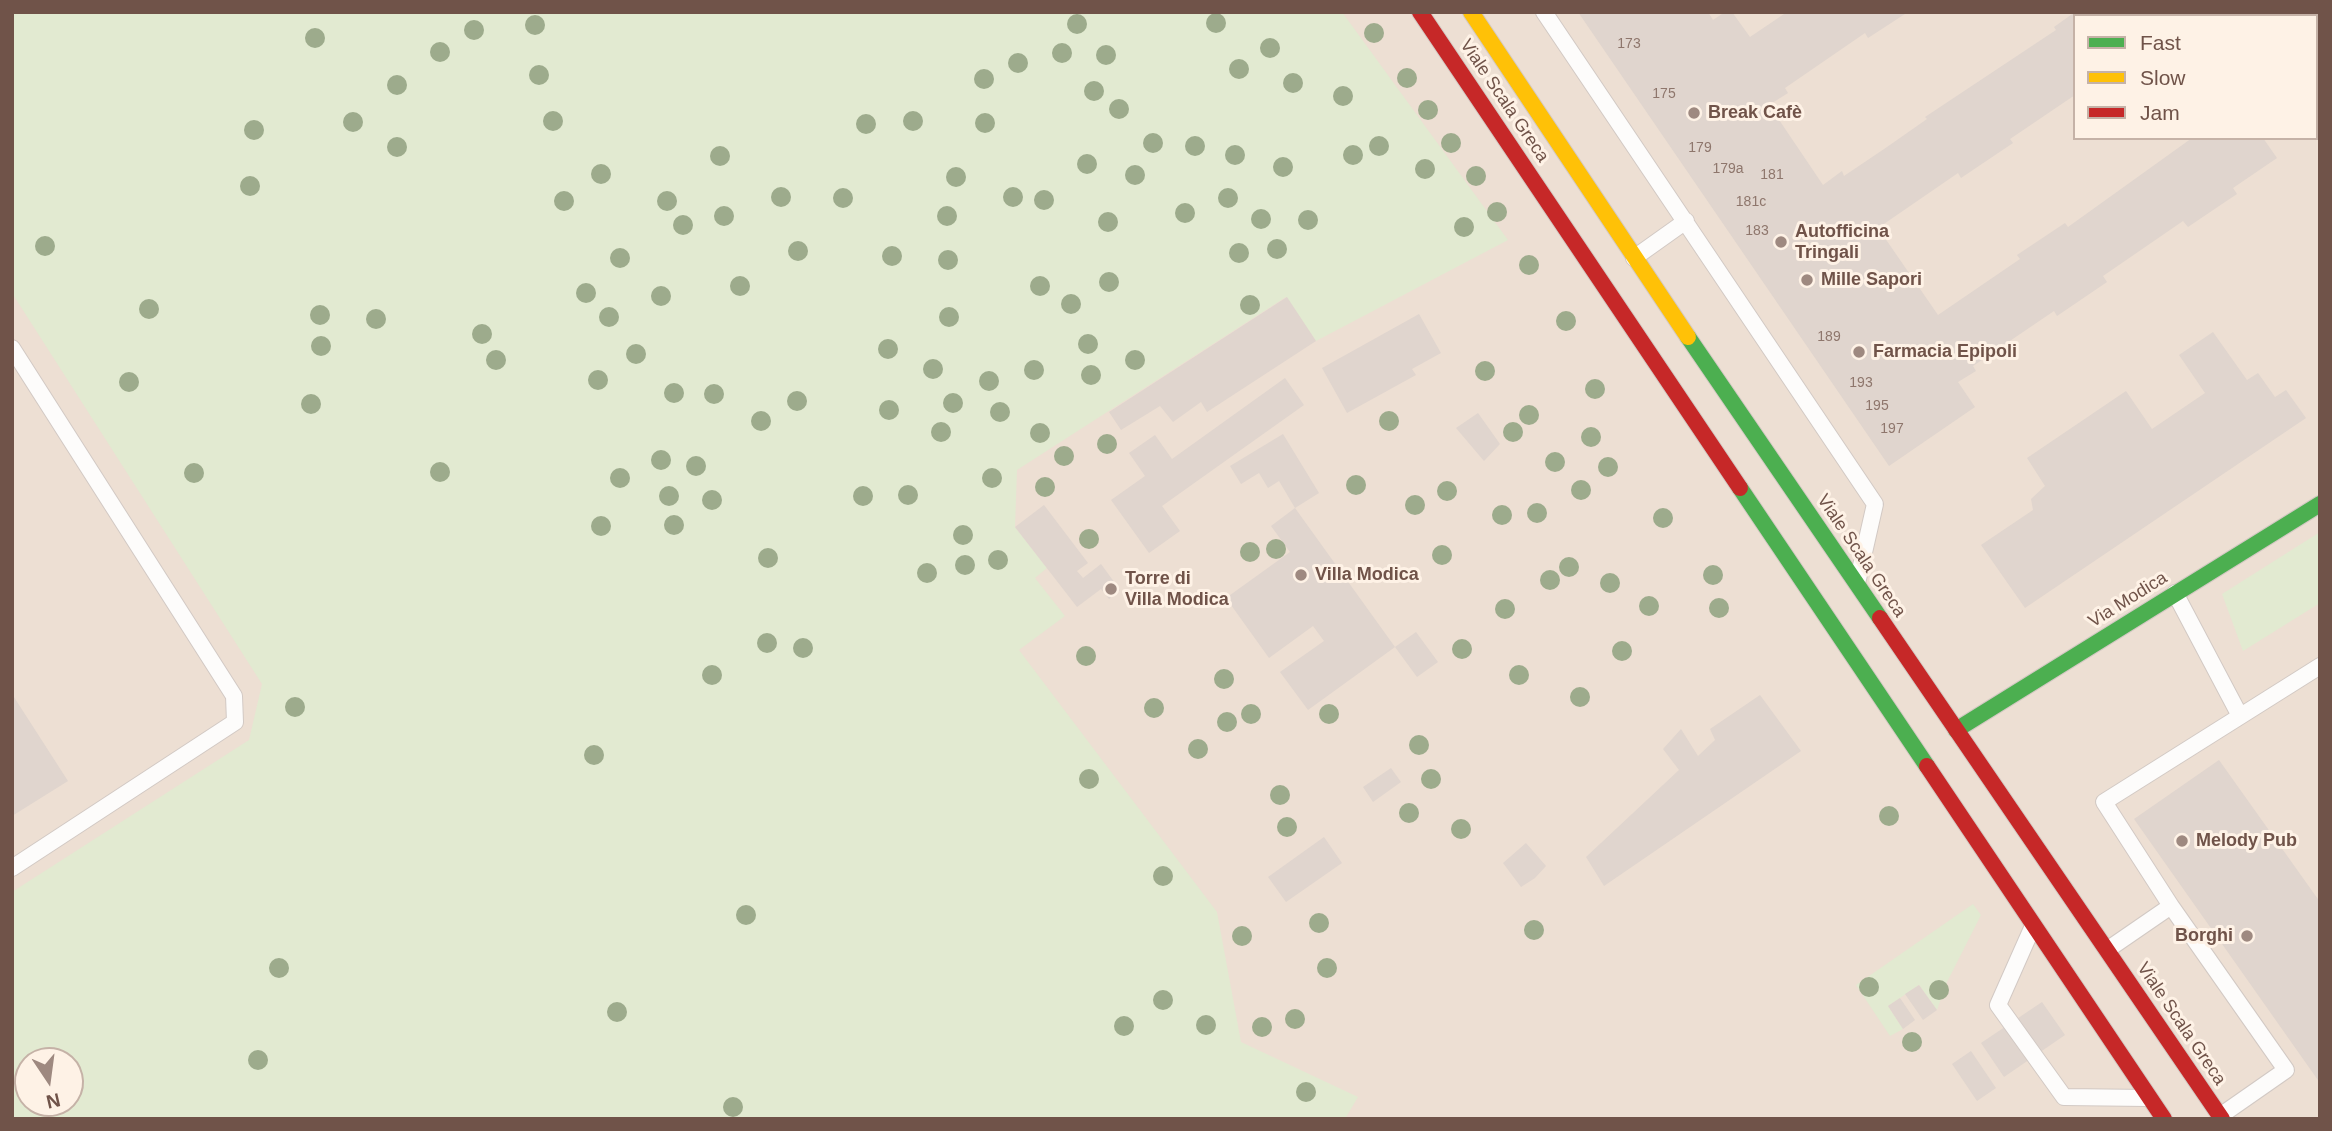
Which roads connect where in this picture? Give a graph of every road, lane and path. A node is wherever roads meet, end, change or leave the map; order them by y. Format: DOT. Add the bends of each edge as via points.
graph roads {
  1 [pos="1420,12"];
  2 [pos="1471,12"];
  3 [pos="1544,12"];
  4 [pos="1686,221"];
  5 [pos="1634,258"];
  6 [pos="12,348"];
  7 [pos="2320,504"];
  8 [pos="1857,584"];
  9 [pos="2175,593"];
  10 [pos="2320,666"];
  11 [pos="2240,716"];
  12 [pos="1956,730"];
  13 [pos="12,868"];
  14 [pos="2171,906"];
  15 [pos="2034,924"];
  16 [pos="2107,950"];
  17 [pos="2150,1098"];
  18 [pos="2221,1117"];
  19 [pos="2164,1119"];
  1 -- 15 [label="main road, Viale Scala Greca"];
  2 -- 5 [label="main road, Viale Scala Greca"];
  3 -- 4 [label="lane"];
  4 -- 5 [label="lane"];
  4 -- 8 [label="lane" via="1875,504"];
  5 -- 8 [label="main road, Viale Scala Greca"];
  6 -- 13 [label="lane" via="234,696 235,722"];
  7 -- 9 [label="main road, Via Modica"];
  8 -- 12 [label="main road, Viale Scala Greca"];
  9 -- 11 [label="lane"];
  9 -- 12 [label="main road, Via Modica"];
  10 -- 11 [label="lane"];
  11 -- 14 [label="lane" via="2104,802"];
  12 -- 16 [label="main road, Viale Scala Greca"];
  14 -- 16 [label="lane"];
  14 -- 18 [label="lane" via="2286,1070"];
  15 -- 17 [label="main road, Viale Scala Greca"];
  15 -- 17 [label="lane" via="1998,1005 2064,1097"];
  16 -- 18 [label="main road, Viale Scala Greca"];
  17 -- 19 [label="main road, Viale Scala Greca"];
}
